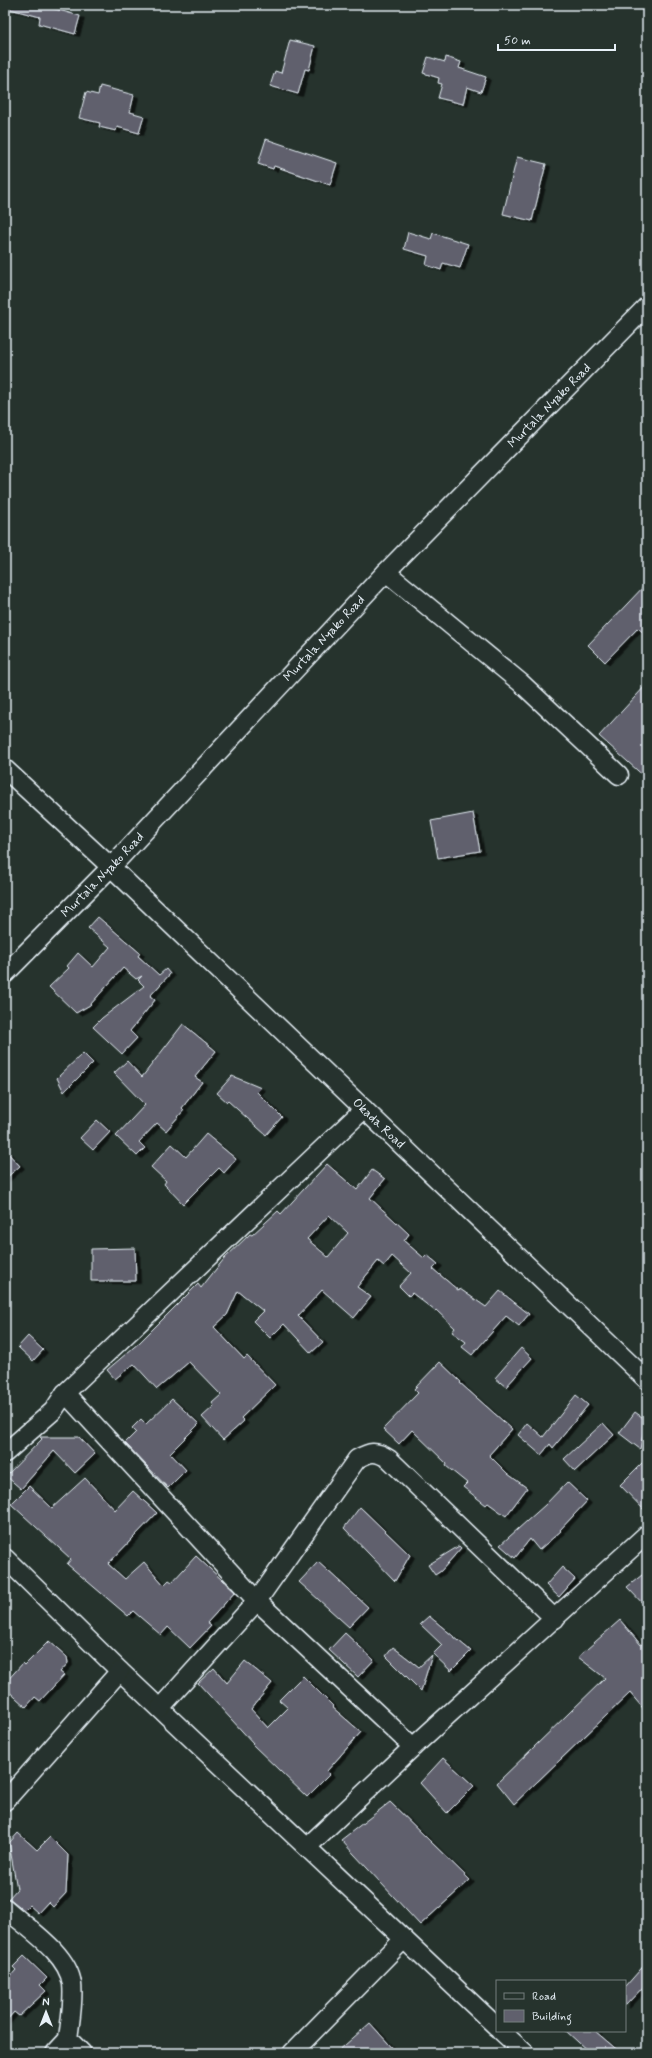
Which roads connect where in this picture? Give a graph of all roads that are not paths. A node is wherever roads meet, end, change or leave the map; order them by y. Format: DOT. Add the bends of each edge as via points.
graph roads {
  1 [pos="647,306"];
  2 [pos="386,572"];
  3 [pos="5,769"];
  4 [pos="619,775"];
  5 [pos="111,867"];
  6 [pos="5,974"];
  7 [pos="364,1109"];
  8 [pos="647,1380"];
  9 [pos="65,1393"];
  10 [pos="5,1453"];
  11 [pos="647,1534"];
  12 [pos="5,1558"];
  13 [pos="257,1601"];
  14 [pos="555,1619"];
  15 [pos="120,1671"];
  16 [pos="160,1708"];
  17 [pos="412,1747"];
  18 [pos="5,1802"];
  19 [pos="307,1847"];
  20 [pos="5,1908"];
  21 [pos="404,1938"];
  22 [pos="496,2026"];
  23 [pos="502,2032"];
  24 [pos="68,2039"];
  25 [pos="54,2053"];
  26 [pos="82,2053"];
  27 [pos="292,2053"];
  28 [pos="524,2053"];
  1 -- 2 [label="street, Murtala Nyako Road"];
  2 -- 4 [label="street" via="521,683"];
  2 -- 5 [label="street, Murtala Nyako Road"];
  3 -- 5 [label="street, Okada Road"];
  5 -- 6 [label="street, Murtala Nyako Road"];
  5 -- 7 [label="street, Okada Road"];
  7 -- 8 [label="street, Okada Road"];
  7 -- 9 [label="street"];
  9 -- 10 [label="street" via="53,1411"];
  9 -- 13 [label="street"];
  11 -- 14 [label="street"];
  12 -- 15 [label="street"];
  13 -- 14 [label="street" via="356,1459 368,1453 380,1453"];
  13 -- 16 [label="street"];
  13 -- 17 [label="street"];
  14 -- 17 [label="street"];
  15 -- 16 [label="street"];
  15 -- 18 [label="street"];
  16 -- 19 [label="street"];
  17 -- 19 [label="street"];
  19 -- 21 [label="street"];
  20 -- 24 [label="street" via="61,1958 68,1970 72,1985"];
  21 -- 22 [label="street"];
  21 -- 27 [label="street"];
  23 -- 28 [label="street"];
  24 -- 25 [label="street"];
  24 -- 26 [label="street"];
}
